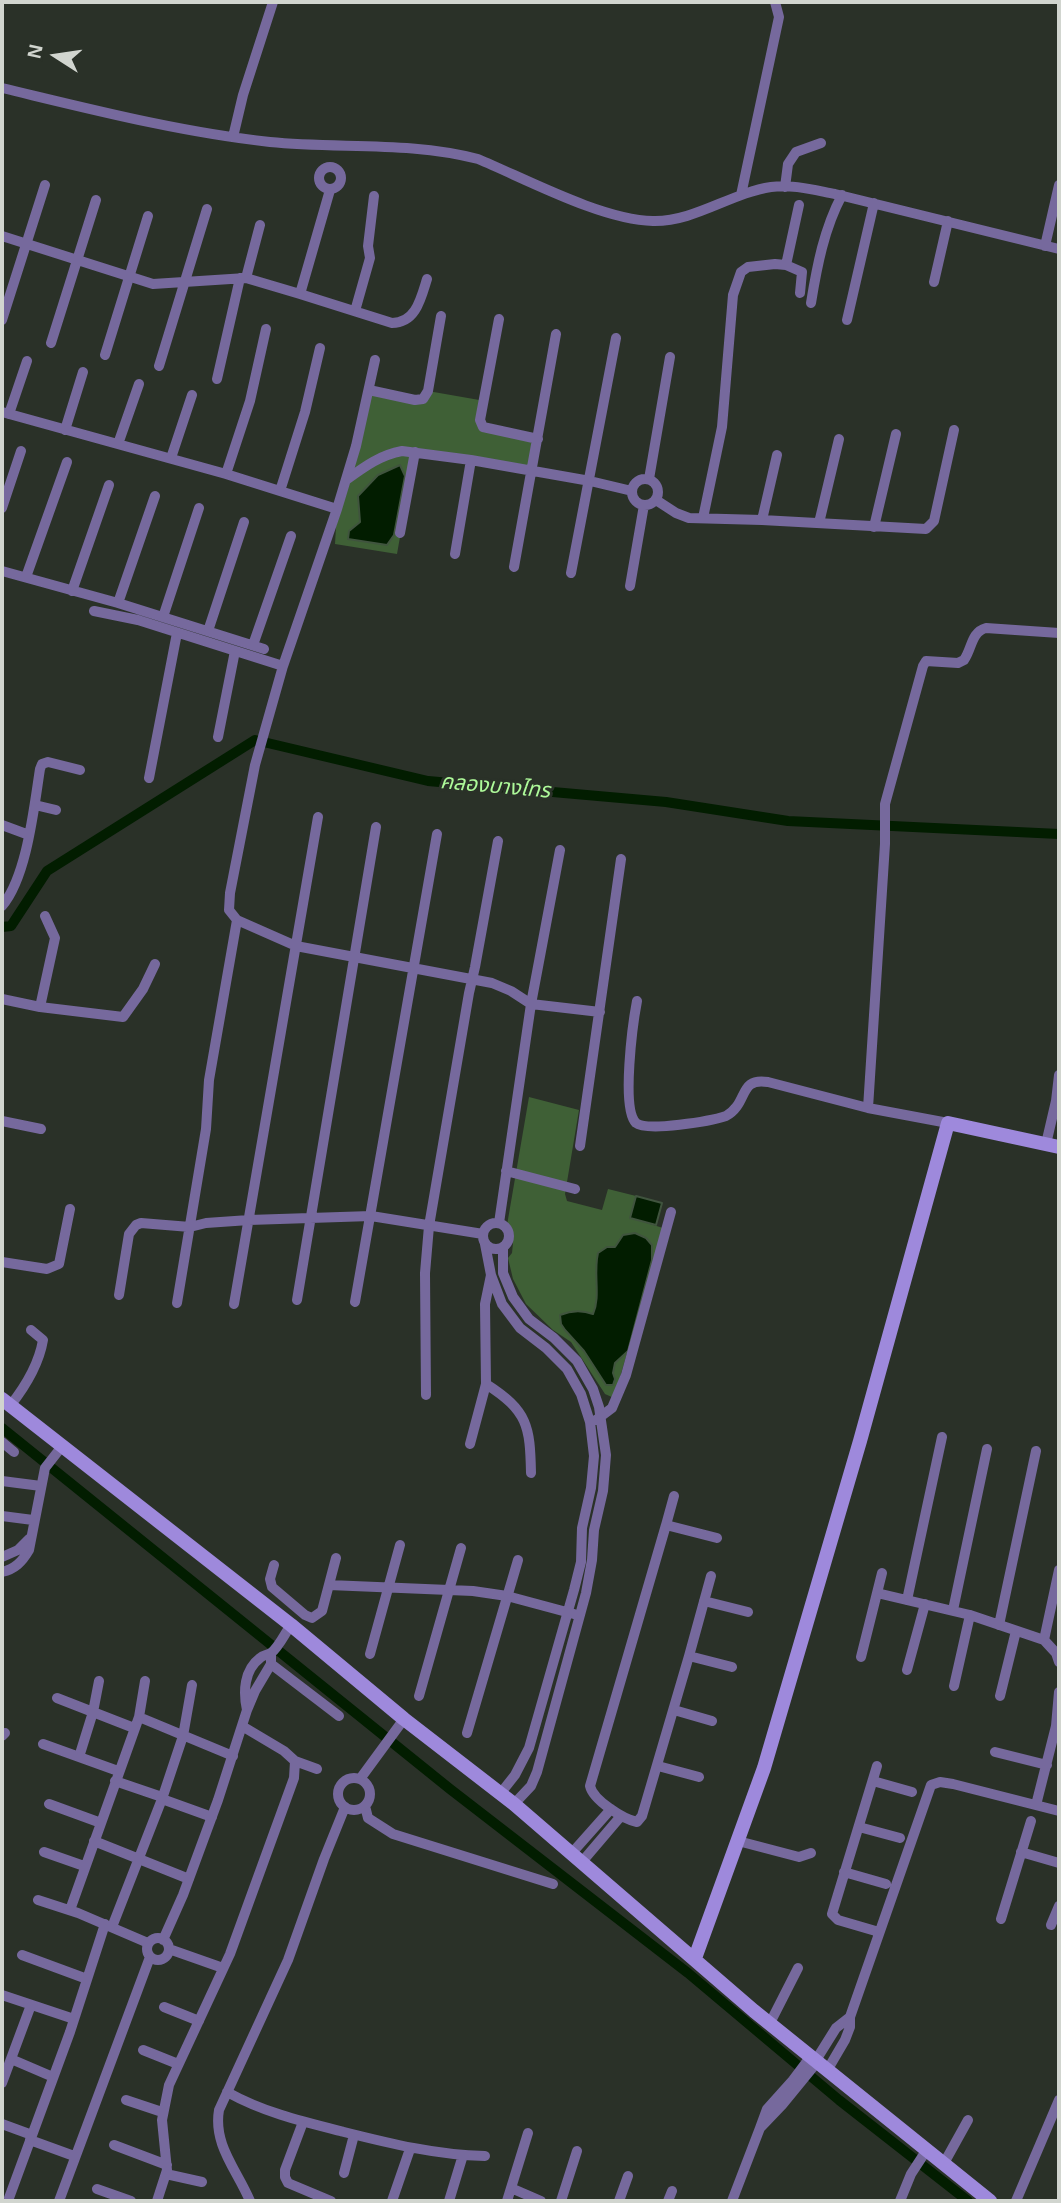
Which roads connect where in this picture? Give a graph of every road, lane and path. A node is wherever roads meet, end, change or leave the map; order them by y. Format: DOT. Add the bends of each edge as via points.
graph roads {
  1 [pos="273,2"];
  2 [pos="775,2"];
  3 [pos="2,88"];
  4 [pos="233,137"];
  5 [pos="821,143"];
  6 [pos="333,146"];
  7 [pos="331,166"];
  8 [pos="45,185"];
  9 [pos="1059,185"];
  10 [pos="785,187"];
  11 [pos="330,190"];
  12 [pos="741,195"];
  13 [pos="842,195"];
  14 [pos="374,196"];
  15 [pos="96,200"];
  16 [pos="874,203"];
  17 [pos="799,205"];
  18 [pos="207,209"];
  19 [pos="148,216"];
  20 [pos="948,221"];
  21 [pos="260,225"];
  22 [pos="2,236"];
  23 [pos="27,244"];
  24 [pos="1045,246"];
  25 [pos="1058,249"];
  26 [pos="78,261"];
  27 [pos="786,265"];
  28 [pos="129,278"];
  29 [pos="243,278"];
  30 [pos="427,279"];
  31 [pos="934,282"];
  32 [pos="186,283"];
  33 [pos="800,293"];
  34 [pos="299,294"];
  35 [pos="810,303"];
  36 [pos="355,311"];
  37 [pos="441,316"];
  38 [pos="499,319"];
  39 [pos="2,320"];
  40 [pos="847,320"];
  41 [pos="266,329"];
  42 [pos="556,334"];
  43 [pos="616,338"];
  44 [pos="51,343"];
  45 [pos="320,348"];
  46 [pos="105,355"];
  47 [pos="670,357"];
  48 [pos="374,360"];
  49 [pos="27,361"];
  50 [pos="159,366"];
  51 [pos="83,372"];
  52 [pos="217,379"];
  53 [pos="139,384"];
  54 [pos="369,390"];
  55 [pos="192,395"];
  56 [pos="6,413"];
  57 [pos="65,430"];
  58 [pos="954,430"];
  59 [pos="896,434"];
  60 [pos="538,439"];
  61 [pos="839,439"];
  62 [pos="118,443"];
  63 [pos="20,451"];
  64 [pos="415,452"];
  65 [pos="777,456"];
  66 [pos="171,458"];
  67 [pos="471,460"];
  68 [pos="67,462"];
  69 [pos="531,472"];
  70 [pos="226,474"];
  71 [pos="346,480"];
  72 [pos="649,480"];
  73 [pos="590,481"];
  74 [pos="109,485"];
  75 [pos="280,491"];
  76 [pos="632,491"];
  77 [pos="155,496"];
  78 [pos="656,500"];
  79 [pos="644,505"];
  80 [pos="2,508"];
  81 [pos="199,508"];
  82 [pos="337,509"];
  83 [pos="703,518"];
  84 [pos="762,520"];
  85 [pos="244,522"];
  86 [pos="819,523"];
  87 [pos="874,527"];
  88 [pos="400,533"];
  89 [pos="291,536"];
  90 [pos="456,554"];
  91 [pos="514,567"];
  92 [pos="2,571"];
  93 [pos="571,573"];
  94 [pos="26,578"];
  95 [pos="630,586"];
  96 [pos="72,591"];
  97 [pos="118,603"];
  98 [pos="94,611"];
  99 [pos="163,617"];
  100 [pos="208,631"];
  101 [pos="177,633"];
  102 [pos="1059,633"];
  103 [pos="235,651"];
  104 [pos="283,666"];
  105 [pos="218,737"];
  106 [pos="80,770"];
  107 [pos="149,778"];
  108 [pos="35,805"];
  109 [pos="56,810"];
  110 [pos="318,817"];
  111 [pos="2,825"];
  112 [pos="376,827"];
  113 [pos="437,834"];
  114 [pos="29,835"];
  115 [pos="498,841"];
  116 [pos="560,849"];
  117 [pos="621,859"];
  118 [pos="2,906"];
  119 [pos="45,916"];
  120 [pos="237,920"];
  121 [pos="296,946"];
  122 [pos="354,957"];
  123 [pos="155,964"];
  124 [pos="413,968"];
  125 [pos="472,980"];
  126 [pos="2,999"];
  127 [pos="636,1000"];
  128 [pos="531,1003"];
  129 [pos="40,1007"];
  130 [pos="600,1012"];
  131 [pos="1059,1074"];
  132 [pos="869,1108"];
  133 [pos="2,1121"];
  134 [pos="948,1123"];
  135 [pos="41,1129"];
  136 [pos="1053,1145"];
  137 [pos="580,1146"];
  138 [pos="506,1171"];
  139 [pos="575,1189"];
  140 [pos="70,1209"];
  141 [pos="671,1212"];
  142 [pos="371,1216"];
  143 [pos="311,1217"];
  144 [pos="249,1220"];
  145 [pos="499,1223"];
  146 [pos="429,1226"];
  147 [pos="190,1227"];
  148 [pos="484,1239"];
  149 [pos="503,1247"];
  150 [pos="2,1262"];
  151 [pos="491,1275"];
  152 [pos="119,1295"];
  153 [pos="297,1300"];
  154 [pos="177,1303"];
  155 [pos="355,1303"];
  156 [pos="234,1304"];
  157 [pos="31,1330"];
  158 [pos="486,1384"];
  159 [pos="426,1395"];
  160 [pos="6,1402"];
  161 [pos="596,1420"];
  162 [pos="942,1437"];
  163 [pos="2,1442"];
  164 [pos="470,1444"];
  165 [pos="60,1449"];
  166 [pos="987,1449"];
  167 [pos="1036,1451"];
  168 [pos="14,1452"];
  169 [pos="531,1473"];
  170 [pos="2,1481"];
  171 [pos="41,1486"];
  172 [pos="674,1496"];
  173 [pos="2,1516"];
  174 [pos="33,1520"];
  175 [pos="666,1525"];
  176 [pos="31,1537"];
  177 [pos="717,1538"];
  178 [pos="400,1545"];
  179 [pos="461,1548"];
  180 [pos="2,1557"];
  181 [pos="336,1558"];
  182 [pos="518,1560"];
  183 [pos="274,1564"];
  184 [pos="1059,1570"];
  185 [pos="2,1572"];
  186 [pos="882,1573"];
  187 [pos="711,1576"];
  188 [pos="329,1585"];
  189 [pos="389,1588"];
  190 [pos="449,1590"];
  191 [pos="877,1593"];
  192 [pos="507,1596"];
  193 [pos="907,1600"];
  194 [pos="704,1601"];
  195 [pos="925,1604"];
  196 [pos="953,1610"];
  197 [pos="748,1612"];
  198 [pos="568,1613"];
  199 [pos="970,1615"];
  200 [pos="580,1616"];
  201 [pos="291,1625"];
  202 [pos="999,1625"];
  203 [pos="1016,1631"];
  204 [pos="1044,1640"];
  205 [pos="370,1654"];
  206 [pos="272,1656"];
  207 [pos="689,1656"];
  208 [pos="861,1657"];
  209 [pos="1059,1662"];
  210 [pos="732,1667"];
  211 [pos="907,1670"];
  212 [pos="99,1681"];
  213 [pos="145,1681"];
  214 [pos="192,1685"];
  215 [pos="954,1686"];
  216 [pos="1059,1692"];
  217 [pos="419,1696"];
  218 [pos="1000,1696"];
  219 [pos="57,1698"];
  220 [pos="674,1710"];
  221 [pos="93,1712"];
  222 [pos="339,1716"];
  223 [pos="139,1717"];
  224 [pos="712,1721"];
  225 [pos="401,1723"];
  226 [pos="242,1726"];
  227 [pos="134,1728"];
  228 [pos="467,1733"];
  229 [pos="183,1736"];
  230 [pos="43,1744"];
  231 [pos="529,1748"];
  232 [pos="543,1751"];
  233 [pos="995,1752"];
  234 [pos="233,1756"];
  235 [pos="79,1757"];
  236 [pos="295,1761"];
  237 [pos="1047,1765"];
  238 [pos="658,1766"];
  239 [pos="877,1766"];
  240 [pos="317,1769"];
  241 [pos="117,1776"];
  242 [pos="699,1777"];
  243 [pos="360,1779"];
  244 [pos="873,1781"];
  245 [pos="912,1792"];
  246 [pos="500,1794"];
  247 [pos="162,1798"];
  248 [pos="49,1804"];
  249 [pos="514,1804"];
  250 [pos="1037,1805"];
  251 [pos="365,1806"];
  252 [pos="345,1807"];
  253 [pos="1059,1811"];
  254 [pos="616,1812"];
  255 [pos="212,1816"];
  256 [pos="1031,1821"];
  257 [pos="101,1823"];
  258 [pos="859,1827"];
  259 [pos="900,1838"];
  260 [pos="93,1841"];
  261 [pos="738,1841"];
  262 [pos="44,1852"];
  263 [pos="1021,1852"];
  264 [pos="811,1853"];
  265 [pos="576,1858"];
  266 [pos="139,1859"];
  267 [pos="1059,1863"];
  268 [pos="84,1866"];
  269 [pos="844,1872"];
  270 [pos="188,1879"];
  271 [pos="553,1884"];
  272 [pos="886,1884"];
  273 [pos="38,1900"];
  274 [pos="1059,1906"];
  275 [pos="70,1910"];
  276 [pos="1001,1919"];
  277 [pos="1051,1925"];
  278 [pos="109,1926"];
  279 [pos="879,1932"];
  280 [pos="148,1943"];
  281 [pos="166,1944"];
  282 [pos="23,1955"];
  283 [pos="150,1957"];
  284 [pos="695,1958"];
  285 [pos="223,1968"];
  286 [pos="798,1968"];
  287 [pos="87,1979"];
  288 [pos="2,1995"];
  289 [pos="31,2005"];
  290 [pos="164,2007"];
  291 [pos="74,2019"];
  292 [pos="199,2021"];
  293 [pos="770,2023"];
  294 [pos="143,2050"];
  295 [pos="8,2054"];
  296 [pos="815,2063"];
  297 [pos="178,2064"];
  298 [pos="53,2077"];
  299 [pos="2,2083"];
  300 [pos="227,2092"];
  301 [pos="126,2100"];
  302 [pos="1059,2100"];
  303 [pos="162,2112"];
  304 [pos="968,2120"];
  305 [pos="303,2122"];
  306 [pos="2,2124"];
  307 [pos="528,2133"];
  308 [pos="354,2135"];
  309 [pos="31,2138"];
  310 [pos="114,2145"];
  311 [pos="410,2148"];
  312 [pos="578,2151"];
  313 [pos="924,2154"];
  314 [pos="463,2155"];
  315 [pos="74,2156"];
  316 [pos="485,2156"];
  317 [pos="943,2165"];
  318 [pos="167,2170"];
  319 [pos="344,2173"];
  320 [pos="628,2176"];
  321 [pos="202,2182"];
  322 [pos="511,2188"];
  323 [pos="97,2189"];
  324 [pos="9,2198"];
  325 [pos="59,2201"];
  326 [pos="131,2201"];
  327 [pos="157,2201"];
  328 [pos="250,2201"];
  329 [pos="331,2201"];
  330 [pos="393,2201"];
  331 [pos="449,2201"];
  332 [pos="506,2201"];
  333 [pos="541,2201"];
  334 [pos="561,2201"];
  335 [pos="619,2201"];
  336 [pos="732,2201"];
  337 [pos="900,2201"];
  338 [pos="990,2201"];
  339 [pos="1016,2201"];
  1 -- 4 [label="street"];
  2 -- 12 [label="street" via="779,17"];
  3 -- 4 [label="street"];
  4 -- 6 [label="street"];
  5 -- 10 [label="street" via="796,152 788,164"];
  6 -- 7 [label="street"];
  6 -- 12 [label="street" via="462,155 606,212 653,221 704,210"];
  7 -- 11 [label="street" via="342,178"];
  7 -- 11 [label="street" via="320,172 319,178"];
  8 -- 23 [label="street"];
  9 -- 24 [label="street"];
  10 -- 12 [label="street"];
  10 -- 13 [label="street"];
  11 -- 34 [label="street"];
  13 -- 16 [label="street"];
  13 -- 35 [label="street" via="819,255"];
  14 -- 36 [label="street" via="369,258"];
  15 -- 26 [label="street"];
  16 -- 20 [label="street"];
  16 -- 40 [label="street"];
  17 -- 27 [label="street"];
  18 -- 32 [label="street"];
  19 -- 28 [label="street"];
  20 -- 24 [label="street"];
  20 -- 31 [label="street"];
  21 -- 29 [label="street"];
  22 -- 23 [label="street"];
  23 -- 26 [label="street"];
  23 -- 39 [label="street"];
  24 -- 25 [label="street"];
  26 -- 28 [label="street"];
  26 -- 44 [label="street"];
  27 -- 33 [label="street" via="802,272"];
  27 -- 83 [label="street" via="748,267 741,272 733,295 722,427"];
  28 -- 32 [label="street" via="153,284"];
  28 -- 46 [label="street"];
  29 -- 32 [label="street"];
  29 -- 34 [label="street"];
  29 -- 52 [label="street"];
  30 -- 36 [label="street" via="414,313 399,323"];
  32 -- 50 [label="street"];
  34 -- 36 [label="street"];
  37 -- 54 [label="street" via="423,399"];
  38 -- 60 [label="street" via="481,425"];
  41 -- 70 [label="street" via="250,401"];
  42 -- 60 [label="street"];
  43 -- 73 [label="street"];
  45 -- 75 [label="street"];
  47 -- 72 [label="street"];
  48 -- 54 [label="street"];
  49 -- 56 [label="street"];
  51 -- 57 [label="street"];
  53 -- 62 [label="street"];
  54 -- 71 [label="street"];
  55 -- 66 [label="street"];
  56 -- 57 [label="street"];
  57 -- 62 [label="street"];
  58 -- 87 [label="street" via="931,526"];
  59 -- 87 [label="street"];
  60 -- 69 [label="street"];
  61 -- 86 [label="street"];
  62 -- 66 [label="street"];
  63 -- 80 [label="street"];
  64 -- 67 [label="street"];
  64 -- 71 [label="street" via="392,453"];
  64 -- 88 [label="street"];
  65 -- 84 [label="street"];
  66 -- 70 [label="street"];
  67 -- 69 [label="street"];
  67 -- 90 [label="street"];
  68 -- 94 [label="street"];
  69 -- 73 [label="street"];
  69 -- 91 [label="street"];
  70 -- 75 [label="street"];
  71 -- 82 [label="street"];
  72 -- 76 [label="street" via="641,480"];
  72 -- 78 [label="street" via="657,488"];
  73 -- 76 [label="street"];
  73 -- 93 [label="street"];
  74 -- 96 [label="street"];
  75 -- 82 [label="street"];
  76 -- 79 [label="street" via="635,501"];
  77 -- 97 [label="street"];
  78 -- 79 [label="street"];
  78 -- 83 [label="street" via="676,513"];
  79 -- 95 [label="street"];
  81 -- 99 [label="street"];
  82 -- 104 [label="street"];
  83 -- 84 [label="street"];
  84 -- 86 [label="street"];
  85 -- 100 [label="street"];
  86 -- 87 [label="street"];
  89 -- 100 [label="street" via="258,647"];
  92 -- 94 [label="street"];
  94 -- 96 [label="street"];
  96 -- 97 [label="street"];
  97 -- 99 [label="street"];
  98 -- 101 [label="street"];
  99 -- 100 [label="street"];
  101 -- 103 [label="street"];
  101 -- 107 [label="street"];
  102 -- 132 [label="street" via="986,628 975,634 964,660 931,660 923,666 886,807"];
  103 -- 104 [label="street"];
  103 -- 105 [label="street"];
  104 -- 120 [label="street" via="255,765 230,893 229,910"];
  106 -- 108 [label="street" via="42,764"];
  108 -- 109 [label="street"];
  108 -- 114 [label="street"];
  110 -- 121 [label="street"];
  111 -- 114 [label="street"];
  112 -- 122 [label="street"];
  113 -- 124 [label="street"];
  114 -- 118 [label="street" via="14,888"];
  115 -- 125 [label="street"];
  116 -- 128 [label="street"];
  117 -- 130 [label="street"];
  119 -- 129 [label="street" via="55,939"];
  120 -- 121 [label="street"];
  120 -- 147 [label="street"];
  121 -- 122 [label="street"];
  121 -- 144 [label="street"];
  122 -- 124 [label="street"];
  122 -- 143 [label="street"];
  123 -- 129 [label="street" via="123,1017"];
  124 -- 125 [label="street"];
  124 -- 142 [label="street"];
  125 -- 128 [label="street" via="511,991"];
  125 -- 146 [label="street"];
  126 -- 129 [label="street"];
  127 -- 132 [label="street" via="629,1104 640,1126 726,1116 754,1081"];
  128 -- 130 [label="street"];
  128 -- 138 [label="street"];
  130 -- 137 [label="street"];
  131 -- 136 [label="street"];
  132 -- 134 [label="street"];
  133 -- 135 [label="street"];
  134 -- 136 [label="street"];
  134 -- 261 [label="street" via="857,1453"];
  138 -- 139 [label="street"];
  138 -- 145 [label="street"];
  140 -- 150 [label="street" via="59,1264 47,1269"];
  141 -- 161 [label="street" via="626,1375 612,1408"];
  142 -- 143 [label="street"];
  142 -- 146 [label="street"];
  142 -- 155 [label="street"];
  143 -- 144 [label="street"];
  143 -- 153 [label="street"];
  144 -- 147 [label="street"];
  144 -- 156 [label="street"];
  145 -- 148 [label="street" via="488,1225"];
  145 -- 149 [label="street" via="509,1234"];
  146 -- 148 [label="street"];
  146 -- 159 [label="street"];
  147 -- 152 [label="street" via="141,1223 132,1228"];
  147 -- 154 [label="street"];
  148 -- 149 [label="street" via="493,1249"];
  148 -- 151 [label="street"];
  149 -- 161 [label="street" via="503,1273 513,1297 528,1319 577,1361 593,1389"];
  151 -- 158 [label="street" via="485,1304"];
  151 -- 161 [label="street" via="502,1304 520,1328 567,1369"];
  157 -- 160 [label="street" via="43,1340 42,1349 24,1389"];
  158 -- 164 [label="street"];
  158 -- 169 [label="street" via="518,1409 531,1441"];
  160 -- 165 [label="street"];
  161 -- 198 [label="street" via="581,1562"];
  161 -- 200 [label="street" via="606,1455"];
  162 -- 193 [label="street"];
  163 -- 168 [label="street"];
  165 -- 171 [label="street" via="45,1468"];
  165 -- 201 [label="street"];
  166 -- 196 [label="street"];
  167 -- 202 [label="street"];
  170 -- 171 [label="street"];
  171 -- 174 [label="street"];
  172 -- 175 [label="street"];
  173 -- 174 [label="street"];
  174 -- 176 [label="street"];
  175 -- 177 [label="street"];
  175 -- 254 [label="street" via="590,1786 592,1793"];
  176 -- 180 [label="street"];
  176 -- 185 [label="street" via="24,1559"];
  178 -- 189 [label="street"];
  179 -- 190 [label="street"];
  181 -- 188 [label="street"];
  182 -- 192 [label="street"];
  183 -- 188 [label="street" via="272,1587 312,1618 322,1611"];
  184 -- 204 [label="street"];
  186 -- 191 [label="street"];
  187 -- 194 [label="street"];
  188 -- 189 [label="street"];
  189 -- 190 [label="street"];
  189 -- 205 [label="street"];
  190 -- 192 [label="street"];
  190 -- 217 [label="street"];
  191 -- 193 [label="street"];
  191 -- 208 [label="street"];
  192 -- 198 [label="street"];
  192 -- 228 [label="street"];
  193 -- 195 [label="street"];
  194 -- 197 [label="street"];
  194 -- 207 [label="street"];
  195 -- 196 [label="street"];
  195 -- 211 [label="street"];
  196 -- 199 [label="street"];
  198 -- 200 [label="street"];
  198 -- 231 [label="street"];
  199 -- 202 [label="street"];
  199 -- 215 [label="street"];
  200 -- 232 [label="street"];
  201 -- 206 [label="street"];
  201 -- 225 [label="street"];
  202 -- 203 [label="street"];
  203 -- 204 [label="street"];
  203 -- 218 [label="street"];
  204 -- 209 [label="street"];
  206 -- 222 [label="street"];
  206 -- 226 [label="street"];
  207 -- 210 [label="street"];
  207 -- 220 [label="street"];
  212 -- 221 [label="street"];
  213 -- 223 [label="street"];
  214 -- 229 [label="street"];
  216 -- 237 [label="street"];
  219 -- 221 [label="street"];
  220 -- 224 [label="street"];
  220 -- 238 [label="street"];
  221 -- 227 [label="street"];
  221 -- 235 [label="street"];
  223 -- 227 [label="street"];
  223 -- 229 [label="street"];
  225 -- 243 [label="street"];
  225 -- 246 [label="street"];
  226 -- 234 [label="street"];
  226 -- 236 [label="street"];
  227 -- 241 [label="street"];
  229 -- 234 [label="street"];
  229 -- 247 [label="street"];
  230 -- 235 [label="street"];
  231 -- 232 [label="street"];
  231 -- 246 [label="street"];
  232 -- 249 [label="street" via="531,1786"];
  233 -- 237 [label="street"];
  234 -- 255 [label="street"];
  235 -- 241 [label="street"];
  236 -- 240 [label="street"];
  236 -- 285 [label="street" via="294,1778"];
  237 -- 250 [label="street"];
  238 -- 242 [label="street"];
  238 -- 254 [label="street" via="640,1819 632,1821"];
  239 -- 244 [label="street"];
  241 -- 247 [label="street"];
  241 -- 257 [label="street"];
  243 -- 251 [label="street" via="369,1788"];
  243 -- 252 [label="street" via="342,1784 338,1796"];
  244 -- 245 [label="street"];
  244 -- 258 [label="street"];
  246 -- 249 [label="street"];
  247 -- 255 [label="street"];
  247 -- 266 [label="street"];
  248 -- 257 [label="street"];
  249 -- 265 [label="street"];
  250 -- 253 [label="street"];
  250 -- 279 [label="street" via="953,1784 931,1786"];
  251 -- 252 [label="street"];
  251 -- 271 [label="street" via="368,1818 393,1834"];
  252 -- 300 [label="street" via="288,1960"];
  254 -- 265 [label="street"];
  255 -- 270 [label="street"];
  256 -- 263 [label="street"];
  257 -- 260 [label="street"];
  258 -- 259 [label="street"];
  258 -- 269 [label="street"];
  260 -- 266 [label="street"];
  260 -- 268 [label="street"];
  261 -- 264 [label="street" via="799,1857"];
  261 -- 284 [label="street"];
  262 -- 268 [label="street"];
  263 -- 267 [label="street"];
  263 -- 276 [label="street"];
  265 -- 284 [label="street"];
  266 -- 270 [label="street"];
  266 -- 278 [label="street"];
  268 -- 275 [label="street"];
  269 -- 272 [label="street"];
  269 -- 279 [label="street" via="833,1918"];
  270 -- 281 [label="street"];
  273 -- 275 [label="street"];
  274 -- 277 [label="street"];
  275 -- 278 [label="street"];
  278 -- 280 [label="street"];
  278 -- 287 [label="street"];
  279 -- 296 [label="street" via="850,2017 836,2028"];
  280 -- 281 [label="street" via="154,1939"];
  280 -- 283 [label="street"];
  281 -- 283 [label="street" via="167,1956 160,1960"];
  281 -- 285 [label="street"];
  282 -- 287 [label="street"];
  283 -- 315 [label="street"];
  284 -- 293 [label="street"];
  285 -- 292 [label="street"];
  286 -- 293 [label="street"];
  287 -- 291 [label="street"];
  288 -- 289 [label="street"];
  289 -- 291 [label="street"];
  289 -- 295 [label="street"];
  290 -- 292 [label="street"];
  291 -- 298 [label="street"];
  292 -- 297 [label="street"];
  293 -- 296 [label="street"];
  294 -- 297 [label="street"];
  295 -- 298 [label="street"];
  295 -- 299 [label="street"];
  296 -- 313 [label="street"];
  296 -- 336 [label="street" via="760,2128"];
  297 -- 303 [label="street"];
  298 -- 309 [label="street"];
  300 -- 305 [label="street" via="263,2110"];
  300 -- 328 [label="street" via="219,2110 218,2131"];
  301 -- 303 [label="street"];
  302 -- 339 [label="street"];
  303 -- 318 [label="street"];
  304 -- 317 [label="street"];
  305 -- 308 [label="street"];
  305 -- 329 [label="street" via="285,2177 288,2183"];
  306 -- 309 [label="street"];
  307 -- 322 [label="street"];
  308 -- 311 [label="street"];
  308 -- 319 [label="street"];
  309 -- 315 [label="street"];
  309 -- 324 [label="street"];
  310 -- 318 [label="street"];
  311 -- 314 [label="street"];
  311 -- 330 [label="street"];
  312 -- 334 [label="street"];
  313 -- 317 [label="street"];
  313 -- 337 [label="street"];
  314 -- 316 [label="street"];
  314 -- 331 [label="street"];
  315 -- 325 [label="street"];
  317 -- 338 [label="street"];
  318 -- 321 [label="street"];
  318 -- 327 [label="street"];
  320 -- 335 [label="street"];
  322 -- 332 [label="street"];
  322 -- 333 [label="street"];
  323 -- 326 [label="street"];
}
